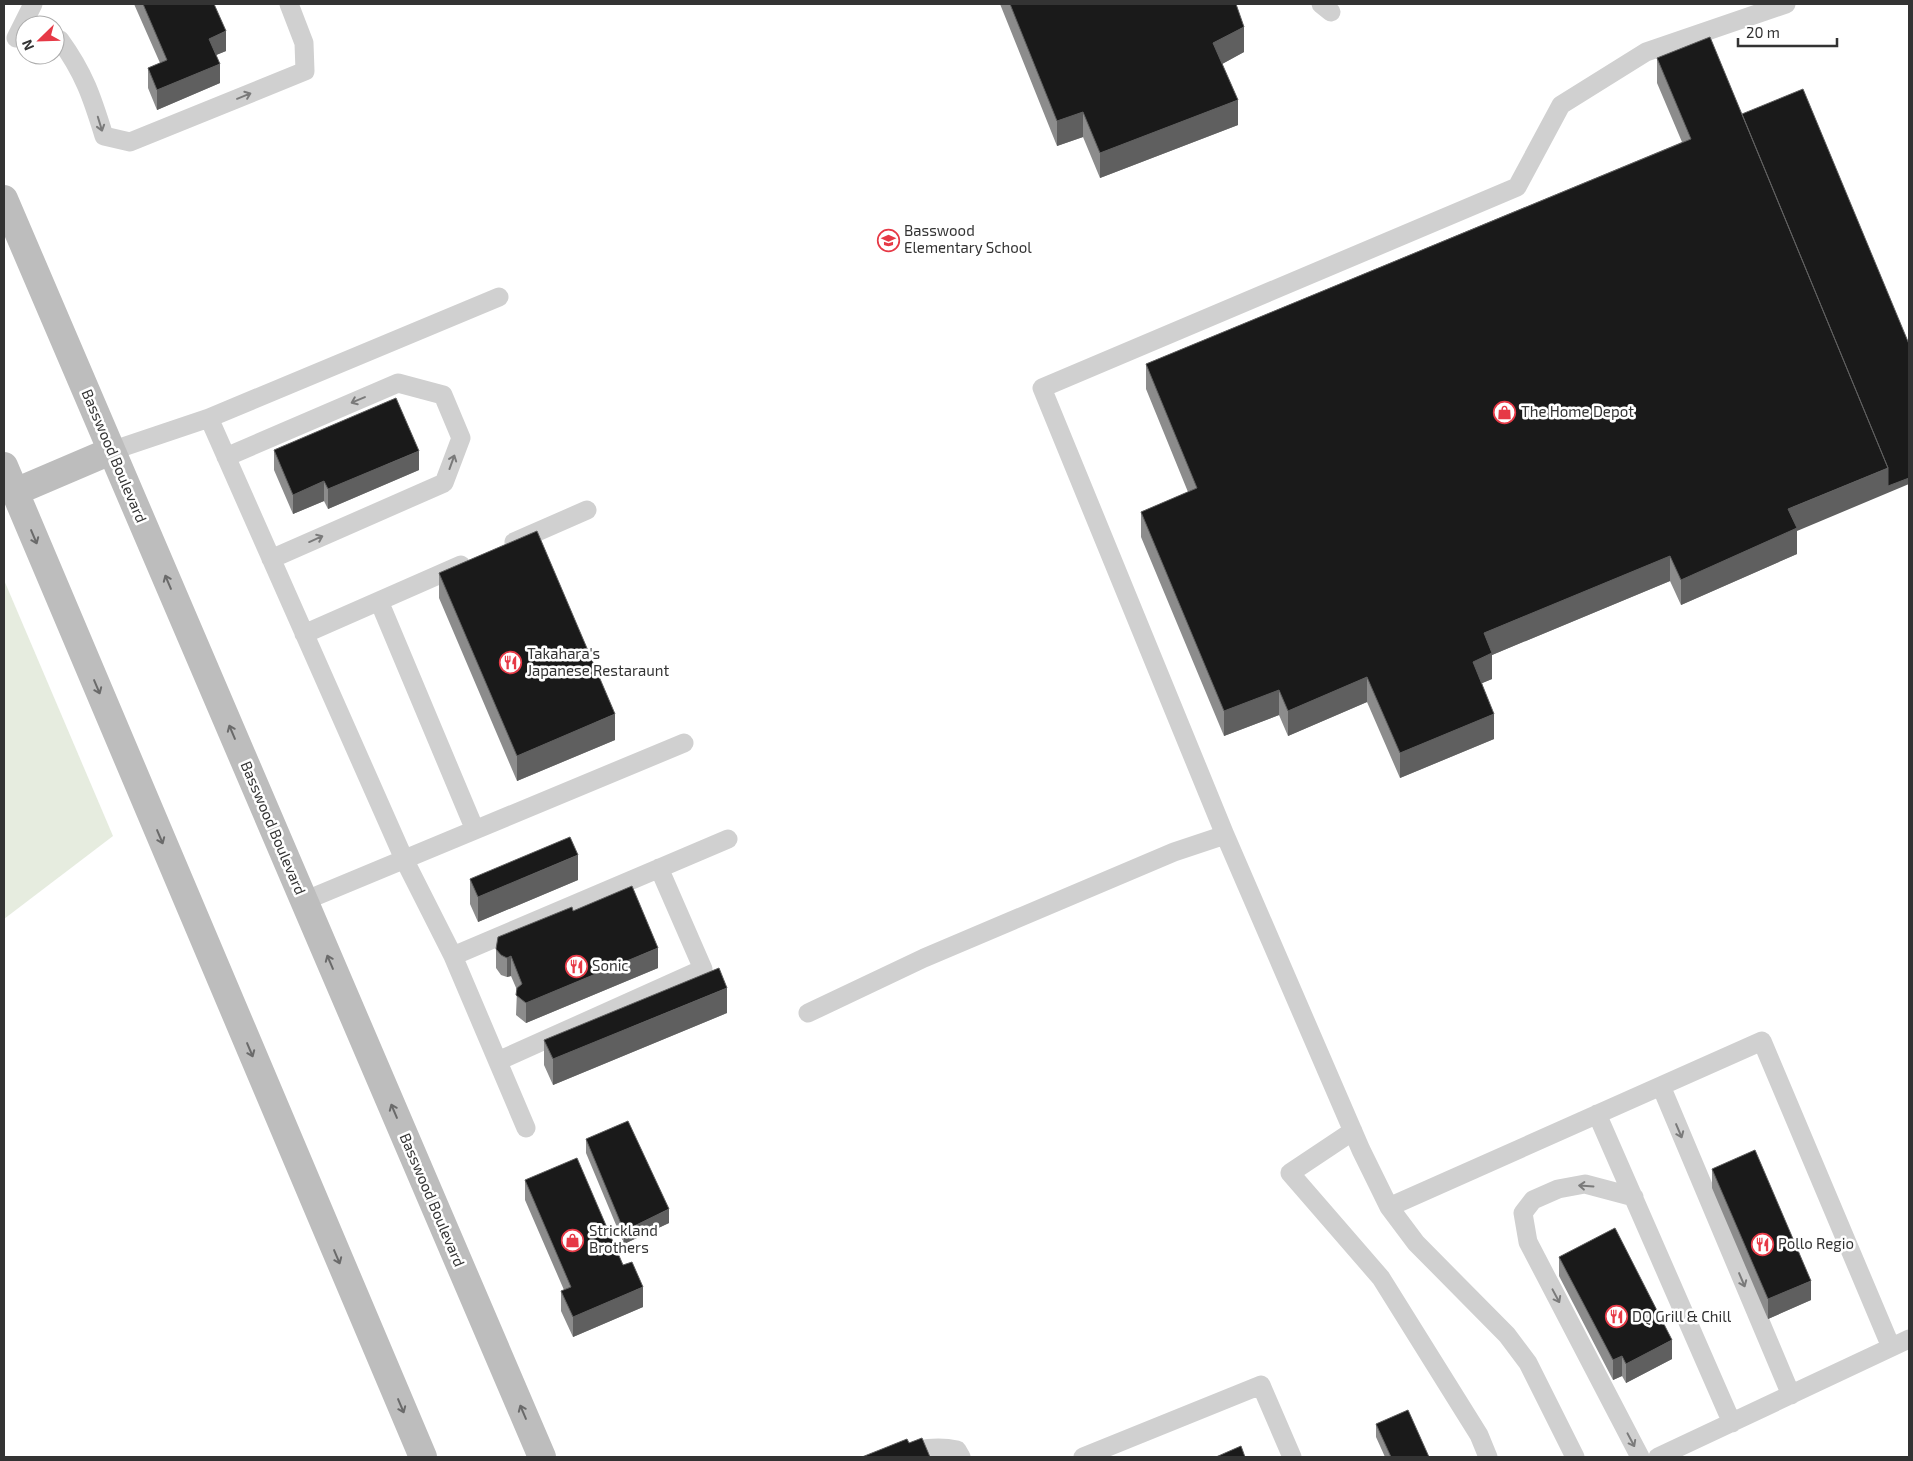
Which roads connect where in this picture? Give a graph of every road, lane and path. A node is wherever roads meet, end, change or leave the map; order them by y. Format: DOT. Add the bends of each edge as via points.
graph roads {
  1 [pos="289,4"];
  2 [pos="1786,4"];
  3 [pos="65,47"];
  4 [pos="4,198"];
  5 [pos="499,298"];
  6 [pos="209,418"];
  7 [pos="112,451"];
  8 [pos="226,457"];
  9 [pos="4,466"];
  10 [pos="15,492"];
  11 [pos="587,510"];
  12 [pos="496,550"];
  13 [pos="478,558"];
  14 [pos="271,559"];
  15 [pos="379,601"];
  16 [pos="304,634"];
  17 [pos="684,743"];
  18 [pos="475,830"];
  19 [pos="1225,834"];
  20 [pos="728,839"];
  21 [pos="404,859"];
  22 [pos="659,868"];
  23 [pos="304,901"];
  24 [pos="453,956"];
  25 [pos="808,1012"];
  26 [pos="498,1061"];
  27 [pos="1660,1086"];
  28 [pos="1597,1114"];
  29 [pos="526,1128"];
  30 [pos="1353,1131"];
  31 [pos="1634,1196"];
  32 [pos="1389,1207"];
  33 [pos="1909,1339"];
  34 [pos="1891,1348"];
  35 [pos="1791,1395"];
  36 [pos="1732,1423"];
  37 [pos="423,1457"];
  38 [pos="542,1457"];
  39 [pos="894,1457"];
  40 [pos="961,1457"];
  41 [pos="1083,1457"];
  42 [pos="1292,1457"];
  43 [pos="1488,1457"];
  44 [pos="1575,1457"];
  45 [pos="1640,1457"];
  46 [pos="1658,1457"];
  3 -- 1 [label="lane, one-way" via="84,78 104,136 130,142 306,70 304,43"];
  2 -- 19 [label="lane" via="1646,52 1561,105 1517,187 1042,388"];
  4 -- 7 [label="main road, Basswood Boulevard"];
  5 -- 6 [label="lane"];
  6 -- 7 [label="lane"];
  6 -- 8 [label="lane"];
  7 -- 10 [label="main road"];
  23 -- 7 [label="main road, Basswood Boulevard, one-way"];
  8 -- 14 [label="lane"];
  14 -- 8 [label="lane, one-way" via="444,483 461,438 443,394 398,383"];
  9 -- 10 [label="main road"];
  10 -- 37 [label="main road, one-way"];
  11 -- 12 [label="lane"];
  13 -- 15 [label="lane"];
  14 -- 16 [label="lane"];
  15 -- 16 [label="lane"];
  15 -- 18 [label="lane"];
  16 -- 21 [label="lane"];
  17 -- 18 [label="lane"];
  18 -- 21 [label="lane"];
  19 -- 25 [label="lane" via="1174,852 924,958"];
  19 -- 30 [label="lane"];
  20 -- 22 [label="lane"];
  21 -- 23 [label="lane"];
  21 -- 24 [label="lane"];
  22 -- 24 [label="lane"];
  22 -- 26 [label="lane" via="703,969"];
  38 -- 23 [label="main road, Basswood Boulevard, one-way"];
  24 -- 26 [label="lane"];
  26 -- 29 [label="lane"];
  27 -- 28 [label="lane"];
  27 -- 34 [label="lane" via="1762,1041"];
  27 -- 35 [label="lane, one-way"];
  28 -- 31 [label="lane"];
  28 -- 32 [label="lane"];
  30 -- 32 [label="lane"];
  30 -- 43 [label="lane" via="1290,1173 1381,1278 1479,1435"];
  31 -- 36 [label="lane"];
  31 -- 45 [label="lane, one-way" via="1585,1184 1558,1189 1533,1200 1523,1213 1528,1242"];
  32 -- 44 [label="lane" via="1416,1243 1507,1335 1523,1356"];
  33 -- 34 [label="lane"];
  34 -- 35 [label="lane"];
  35 -- 36 [label="lane"];
  36 -- 46 [label="lane"];
  39 -- 40 [label="lane" via="910,1450 943,1447 957,1450"];
  41 -- 42 [label="lane" via="1261,1386"];
}
